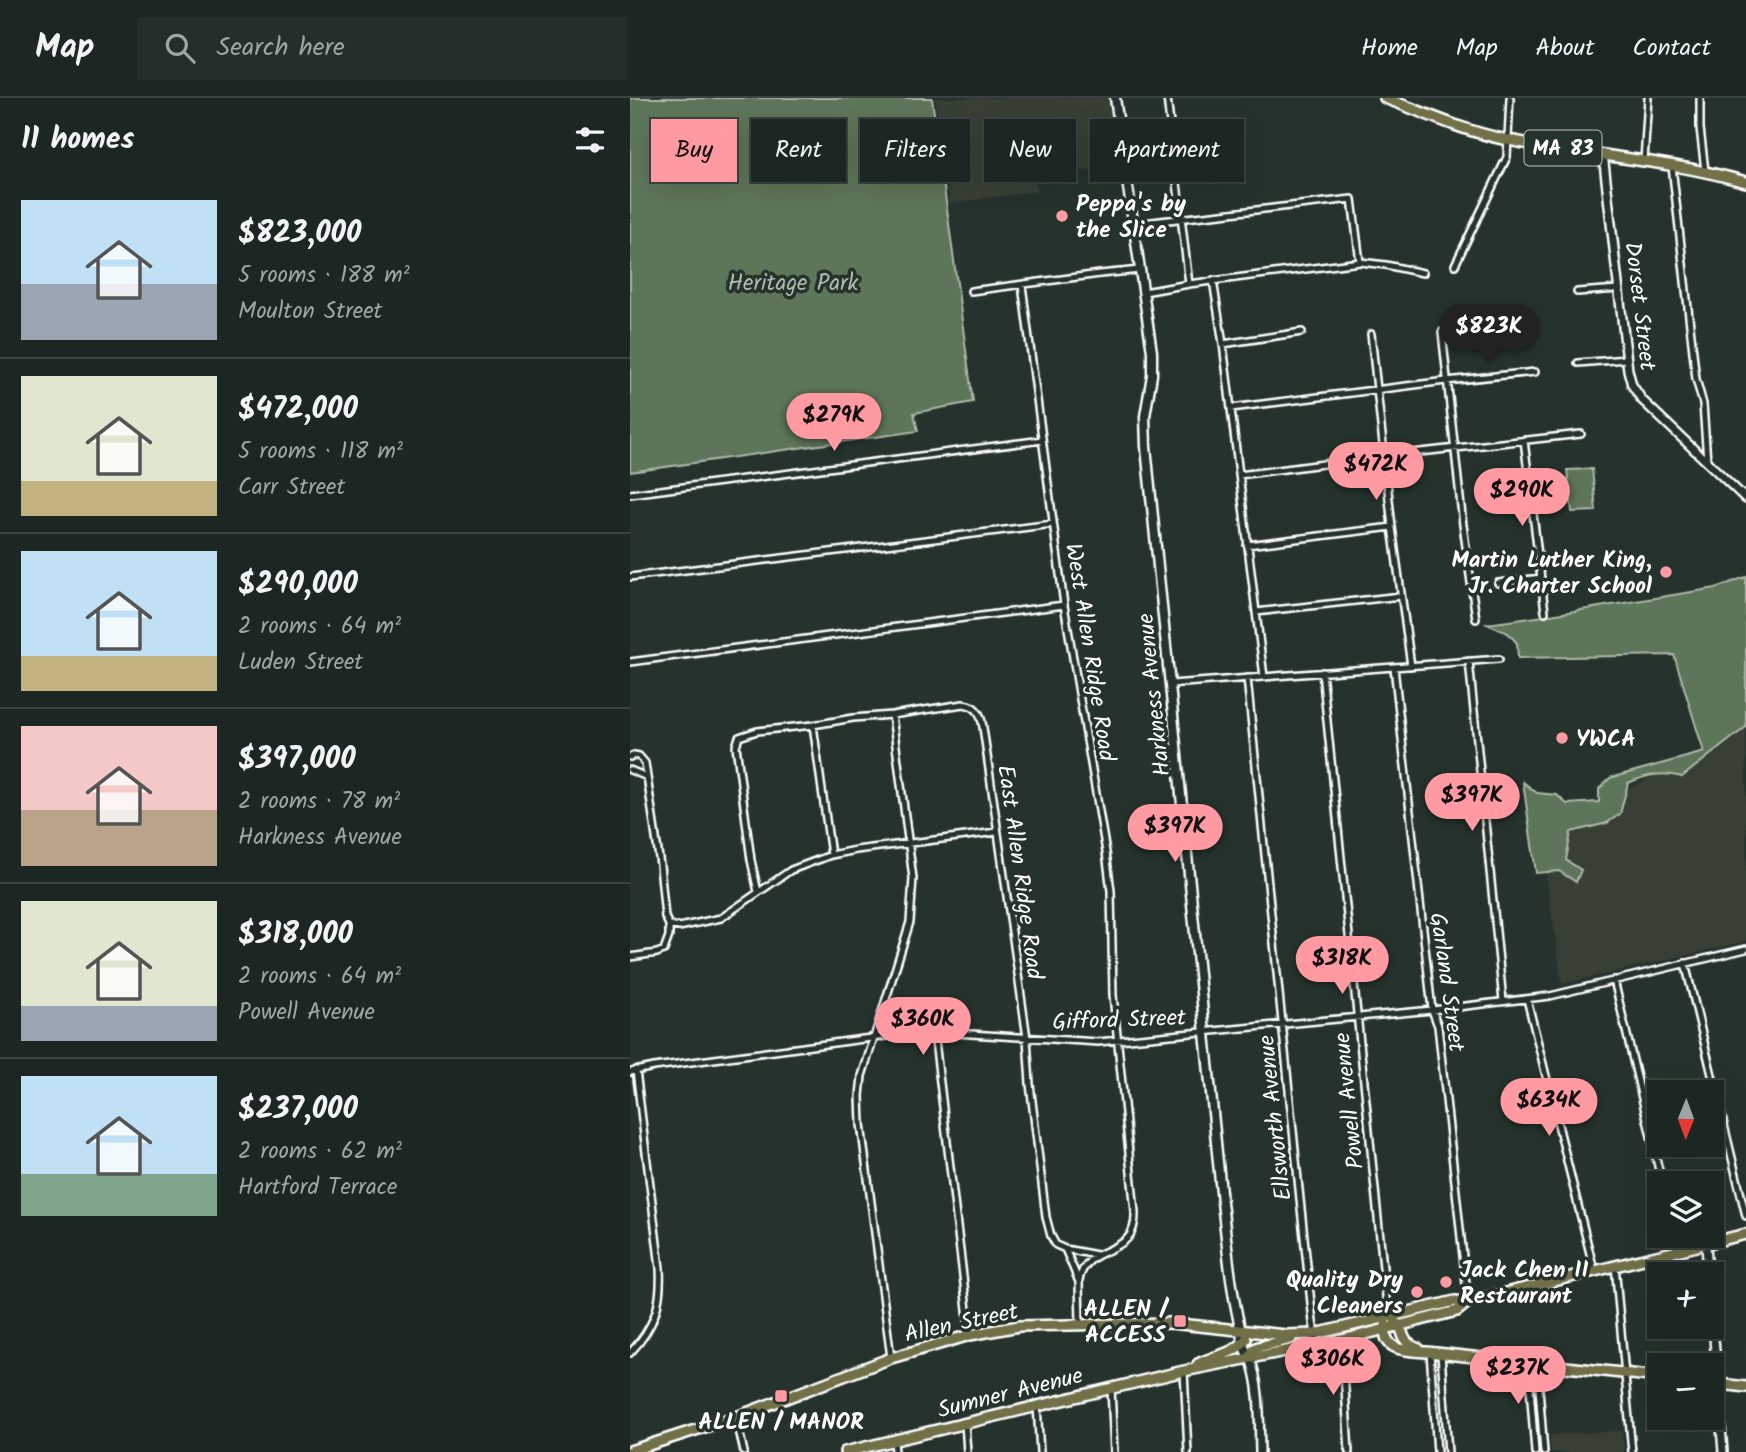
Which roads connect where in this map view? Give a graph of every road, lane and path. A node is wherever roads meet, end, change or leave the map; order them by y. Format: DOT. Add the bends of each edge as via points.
graph roads {
  1 [pos="1115,98"];
  2 [pos="1167,98"];
  3 [pos="1385,98"];
  4 [pos="1510,98"];
  5 [pos="1648,98"];
  6 [pos="1700,98"];
  7 [pos="1398,100"];
  8 [pos="1508,140"];
  9 [pos="1603,154"];
  10 [pos="1644,161"];
  11 [pos="1672,166"];
  12 [pos="1705,172"];
  13 [pos="1746,182"];
  14 [pos="1180,218"];
  15 [pos="1134,224"];
  16 [pos="1360,262"];
  17 [pos="1455,265"];
  18 [pos="1140,270"];
  19 [pos="1423,273"];
  20 [pos="1213,281"];
  21 [pos="1189,284"];
  22 [pos="1022,285"];
  23 [pos="1619,289"];
  24 [pos="971,291"];
  25 [pos="1144,292"];
  26 [pos="1577,292"];
  27 [pos="1302,332"];
  28 [pos="1442,332"];
  29 [pos="1371,334"];
  30 [pos="1223,344"];
  31 [pos="1627,359"];
  32 [pos="1578,363"];
  33 [pos="1535,372"];
  34 [pos="1446,381"];
  35 [pos="1377,390"];
  36 [pos="1231,408"];
  37 [pos="1581,434"];
  38 [pos="1042,440"];
  39 [pos="1524,440"];
  40 [pos="1455,448"];
  41 [pos="1385,456"];
  42 [pos="1707,463"];
  43 [pos="1239,475"];
  44 [pos="630,494"];
  45 [pos="1746,499"];
  46 [pos="1053,524"];
  47 [pos="1392,527"];
  48 [pos="1247,545"];
  49 [pos="630,577"];
  50 [pos="1541,578"];
  51 [pos="1498,583"];
  52 [pos="1401,596"];
  53 [pos="1064,605"];
  54 [pos="1256,612"];
  55 [pos="1545,612"];
  56 [pos="1476,619"];
  57 [pos="1499,659"];
  58 [pos="1469,661"];
  59 [pos="630,662"];
  60 [pos="1412,666"];
  61 [pos="1394,667"];
  62 [pos="1322,672"];
  63 [pos="1264,677"];
  64 [pos="1247,678"];
  65 [pos="1171,684"];
  66 [pos="892,715"];
  67 [pos="813,725"];
  68 [pos="630,757"];
  69 [pos="630,770"];
  70 [pos="647,777"];
  71 [pos="997,832"];
  72 [pos="908,844"];
  73 [pos="831,855"];
  74 [pos="758,892"];
  75 [pos="669,925"];
  76 [pos="1746,949"];
  77 [pos="630,957"];
  78 [pos="1685,963"];
  79 [pos="1614,980"];
  80 [pos="1527,999"];
  81 [pos="1503,1001"];
  82 [pos="1432,1010"];
  83 [pos="1357,1018"];
  84 [pos="1283,1024"];
  85 [pos="934,1032"];
  86 [pos="1206,1033"];
  87 [pos="873,1038"];
  88 [pos="1027,1038"];
  89 [pos="1118,1041"];
  90 [pos="633,1071"];
  91 [pos="1659,1171"];
  92 [pos="1746,1216"];
  93 [pos="1746,1234"];
  94 [pos="1724,1240"];
  95 [pos="1687,1248"];
  96 [pos="1065,1249"];
  97 [pos="1677,1250"];
  98 [pos="1097,1255"];
  99 [pos="1615,1265"];
  100 [pos="1594,1270"];
  101 [pos="1079,1282"];
  102 [pos="1468,1302"];
  103 [pos="1388,1317"];
  104 [pos="1080,1325"];
  105 [pos="1399,1326"];
  106 [pos="1384,1329"];
  107 [pos="1241,1330"];
  108 [pos="1315,1334"];
  109 [pos="970,1335"];
  110 [pos="1342,1340"];
  111 [pos="1244,1342"];
  112 [pos="1317,1345"];
  113 [pos="1428,1352"];
  114 [pos="630,1353"];
  115 [pos="1441,1353"];
  116 [pos="891,1357"];
  117 [pos="1250,1358"];
  118 [pos="1532,1363"];
  119 [pos="1184,1371"];
  120 [pos="1625,1374"];
  121 [pos="1647,1376"];
  122 [pos="1724,1384"];
  123 [pos="1746,1387"];
  124 [pos="1111,1388"];
  125 [pos="1037,1406"];
  126 [pos="736,1417"];
  127 [pos="965,1423"];
  128 [pos="1720,1430"];
  129 [pos="894,1440"];
  130 [pos="630,1451"];
  131 [pos="744,1452"];
  132 [pos="845,1452"];
  133 [pos="895,1452"];
  134 [pos="967,1452"];
  135 [pos="1040,1452"];
  136 [pos="1114,1452"];
  137 [pos="1188,1452"];
  138 [pos="1261,1452"];
  139 [pos="1349,1452"];
  140 [pos="1437,1452"];
  141 [pos="1448,1452"];
  142 [pos="1535,1452"];
  143 [pos="1544,1452"];
  144 [pos="1632,1452"];
  145 [pos="1723,1452"];
  1 -- 15 [label="main road, Harkness Avenue"];
  2 -- 14 [label="street"];
  3 -- 7 [label="main road, MA 83"];
  4 -- 8 [label="street"];
  5 -- 10 [label="street"];
  6 -- 12 [label="street"];
  7 -- 8 [label="main road, MA 83" via="1464,128"];
  8 -- 9 [label="main road, MA 83"];
  8 -- 17 [label="street" via="1507,157"];
  9 -- 10 [label="main road, MA 83"];
  9 -- 23 [label="street, Dorset Street"];
  10 -- 11 [label="main road, MA 83"];
  11 -- 12 [label="main road, MA 83"];
  11 -- 42 [label="street"];
  12 -- 13 [label="main road, MA 83"];
  14 -- 15 [label="street"];
  14 -- 16 [label="street" via="1352,199"];
  14 -- 21 [label="street"];
  15 -- 18 [label="main road, Harkness Avenue"];
  16 -- 19 [label="street"];
  16 -- 20 [label="street"];
  18 -- 22 [label="street"];
  18 -- 25 [label="main road, Harkness Avenue"];
  20 -- 21 [label="street"];
  20 -- 30 [label="street"];
  21 -- 25 [label="street"];
  22 -- 24 [label="street"];
  22 -- 38 [label="street, West Allen Ridge Road"];
  23 -- 26 [label="street"];
  23 -- 31 [label="street, Dorset Street"];
  25 -- 65 [label="main road, Harkness Avenue" via="1153,367 1145,416 1146,447"];
  27 -- 30 [label="street"];
  28 -- 34 [label="street"];
  29 -- 35 [label="street"];
  30 -- 36 [label="street"];
  31 -- 32 [label="street"];
  31 -- 42 [label="street, Dorset Street" via="1638,396"];
  33 -- 34 [label="street"];
  34 -- 35 [label="street"];
  34 -- 40 [label="street"];
  35 -- 36 [label="street"];
  35 -- 41 [label="street"];
  36 -- 43 [label="street"];
  37 -- 39 [label="street"];
  38 -- 44 [label="street"];
  38 -- 46 [label="street, West Allen Ridge Road"];
  39 -- 40 [label="street"];
  39 -- 50 [label="street"];
  40 -- 41 [label="street"];
  40 -- 56 [label="street"];
  41 -- 43 [label="street"];
  41 -- 47 [label="street"];
  42 -- 45 [label="street, Dorset Street"];
  43 -- 48 [label="street"];
  46 -- 49 [label="street"];
  46 -- 53 [label="street, West Allen Ridge Road"];
  47 -- 48 [label="street"];
  47 -- 52 [label="street"];
  48 -- 54 [label="street"];
  50 -- 51 [label="street"];
  50 -- 55 [label="street"];
  52 -- 54 [label="street"];
  52 -- 60 [label="street"];
  53 -- 59 [label="street"];
  53 -- 89 [label="street, West Allen Ridge Road" via="1111,891"];
  54 -- 63 [label="street"];
  57 -- 58 [label="street"];
  58 -- 60 [label="street"];
  58 -- 81 [label="street"];
  60 -- 61 [label="street"];
  61 -- 62 [label="street"];
  61 -- 82 [label="street, Garland Street"];
  62 -- 63 [label="street"];
  62 -- 83 [label="street, Powell Avenue"];
  63 -- 64 [label="street"];
  64 -- 65 [label="street"];
  64 -- 84 [label="street, Ellsworth Avenue"];
  65 -- 86 [label="main road, Harkness Avenue"];
  66 -- 67 [label="street, East Allen Ridge Road"];
  66 -- 71 [label="street, East Allen Ridge Road" via="964,704 976,708 981,716"];
  66 -- 72 [label="street"];
  67 -- 73 [label="street"];
  67 -- 74 [label="street, East Allen Ridge Road" via="757,731 738,738"];
  68 -- 70 [label="street" via="643,759"];
  69 -- 70 [label="street"];
  70 -- 75 [label="street"];
  71 -- 72 [label="street"];
  71 -- 88 [label="street, East Allen Ridge Road"];
  72 -- 73 [label="street"];
  72 -- 87 [label="street" via="914,878 910,922"];
  73 -- 74 [label="street" via="795,868"];
  74 -- 75 [label="street" via="721,918"];
  75 -- 77 [label="street" via="664,950"];
  76 -- 78 [label="street, Gifford Street"];
  78 -- 79 [label="street, Gifford Street"];
  78 -- 92 [label="street"];
  79 -- 80 [label="street, Gifford Street"];
  79 -- 91 [label="street"];
  80 -- 81 [label="street, Gifford Street"];
  80 -- 100 [label="street"];
  81 -- 82 [label="street, Gifford Street"];
  82 -- 83 [label="street, Gifford Street"];
  82 -- 102 [label="street, Garland Street" via="1438,1026"];
  83 -- 84 [label="street, Gifford Street"];
  83 -- 103 [label="street, Powell Avenue"];
  84 -- 86 [label="street, Gifford Street"];
  84 -- 108 [label="street, Ellsworth Avenue"];
  85 -- 87 [label="street, Gifford Street"];
  85 -- 88 [label="street, Gifford Street"];
  85 -- 109 [label="street"];
  86 -- 89 [label="street, Gifford Street"];
  86 -- 107 [label="main road, Harkness Avenue" via="1222,1202"];
  87 -- 90 [label="street, Gifford Street"];
  87 -- 116 [label="street" via="862,1076 861,1124"];
  88 -- 89 [label="street, Gifford Street"];
  88 -- 96 [label="street, East Allen Ridge Road" via="1047,1221 1053,1240"];
  89 -- 98 [label="street, West Allen Ridge Road" via="1135,1222 1126,1240"];
  90 -- 114 [label="street" via="661,1289 653,1320"];
  93 -- 94 [label="main road, Sumner Avenue"];
  95 -- 97 [label="main road, Sumner Avenue"];
  96 -- 98 [label="street"];
  96 -- 101 [label="street, East Allen Ridge Road"];
  97 -- 99 [label="main road, Sumner Avenue"];
  98 -- 101 [label="street, West Allen Ridge Road" via="1083,1268"];
  99 -- 100 [label="main road, Sumner Avenue"];
  99 -- 120 [label="street"];
  100 -- 102 [label="main road, Sumner Avenue"];
  101 -- 104 [label="street, East Allen Ridge Road"];
  102 -- 103 [label="main road, Sumner Avenue"];
  102 -- 105 [label="main road, Sumner Avenue" via="1457,1311"];
  103 -- 105 [label="main road"];
  103 -- 106 [label="main road"];
  103 -- 108 [label="main road, Sumner Avenue"];
  104 -- 107 [label="main road, Allen Street" via="1182,1324"];
  104 -- 109 [label="main road, Allen Street" via="1019,1326"];
  105 -- 106 [label="main road, Sumner Avenue"];
  105 -- 113 [label="main road" via="1407,1342"];
  106 -- 110 [label="main road, Sumner Avenue"];
  106 -- 113 [label="main road" via="1397,1349"];
  107 -- 108 [label="main road, Allen Street"];
  107 -- 111 [label="main road, Harkness Avenue"];
  108 -- 112 [label="street, Ellsworth Avenue"];
  108 -- 117 [label="main road, Sumner Avenue" via="1258,1347"];
  109 -- 116 [label="main road, Allen Street"];
  110 -- 112 [label="main road, Sumner Avenue"];
  110 -- 139 [label="street"];
  111 -- 117 [label="main road"];
  111 -- 119 [label="main road, Sumner Avenue"];
  112 -- 117 [label="main road, Sumner Avenue"];
  113 -- 115 [label="main road"];
  113 -- 140 [label="street"];
  115 -- 118 [label="main road"];
  115 -- 141 [label="street"];
  116 -- 126 [label="main road, Allen Street"];
  117 -- 119 [label="main road, Sumner Avenue"];
  117 -- 138 [label="street" via="1258,1395"];
  118 -- 120 [label="main road"];
  118 -- 142 [label="street"];
  118 -- 143 [label="street" via="1538,1375"];
  119 -- 124 [label="main road, Sumner Avenue"];
  119 -- 137 [label="street"];
  120 -- 121 [label="main road"];
  120 -- 144 [label="street"];
  122 -- 123 [label="main road"];
  124 -- 125 [label="main road, Sumner Avenue"];
  124 -- 136 [label="street"];
  125 -- 127 [label="main road, Sumner Avenue"];
  125 -- 135 [label="street"];
  126 -- 130 [label="main road, Allen Street"];
  126 -- 131 [label="street"];
  127 -- 129 [label="main road, Sumner Avenue"];
  127 -- 134 [label="street"];
  128 -- 145 [label="street"];
  129 -- 132 [label="main road, Sumner Avenue"];
  129 -- 133 [label="street"];
}
